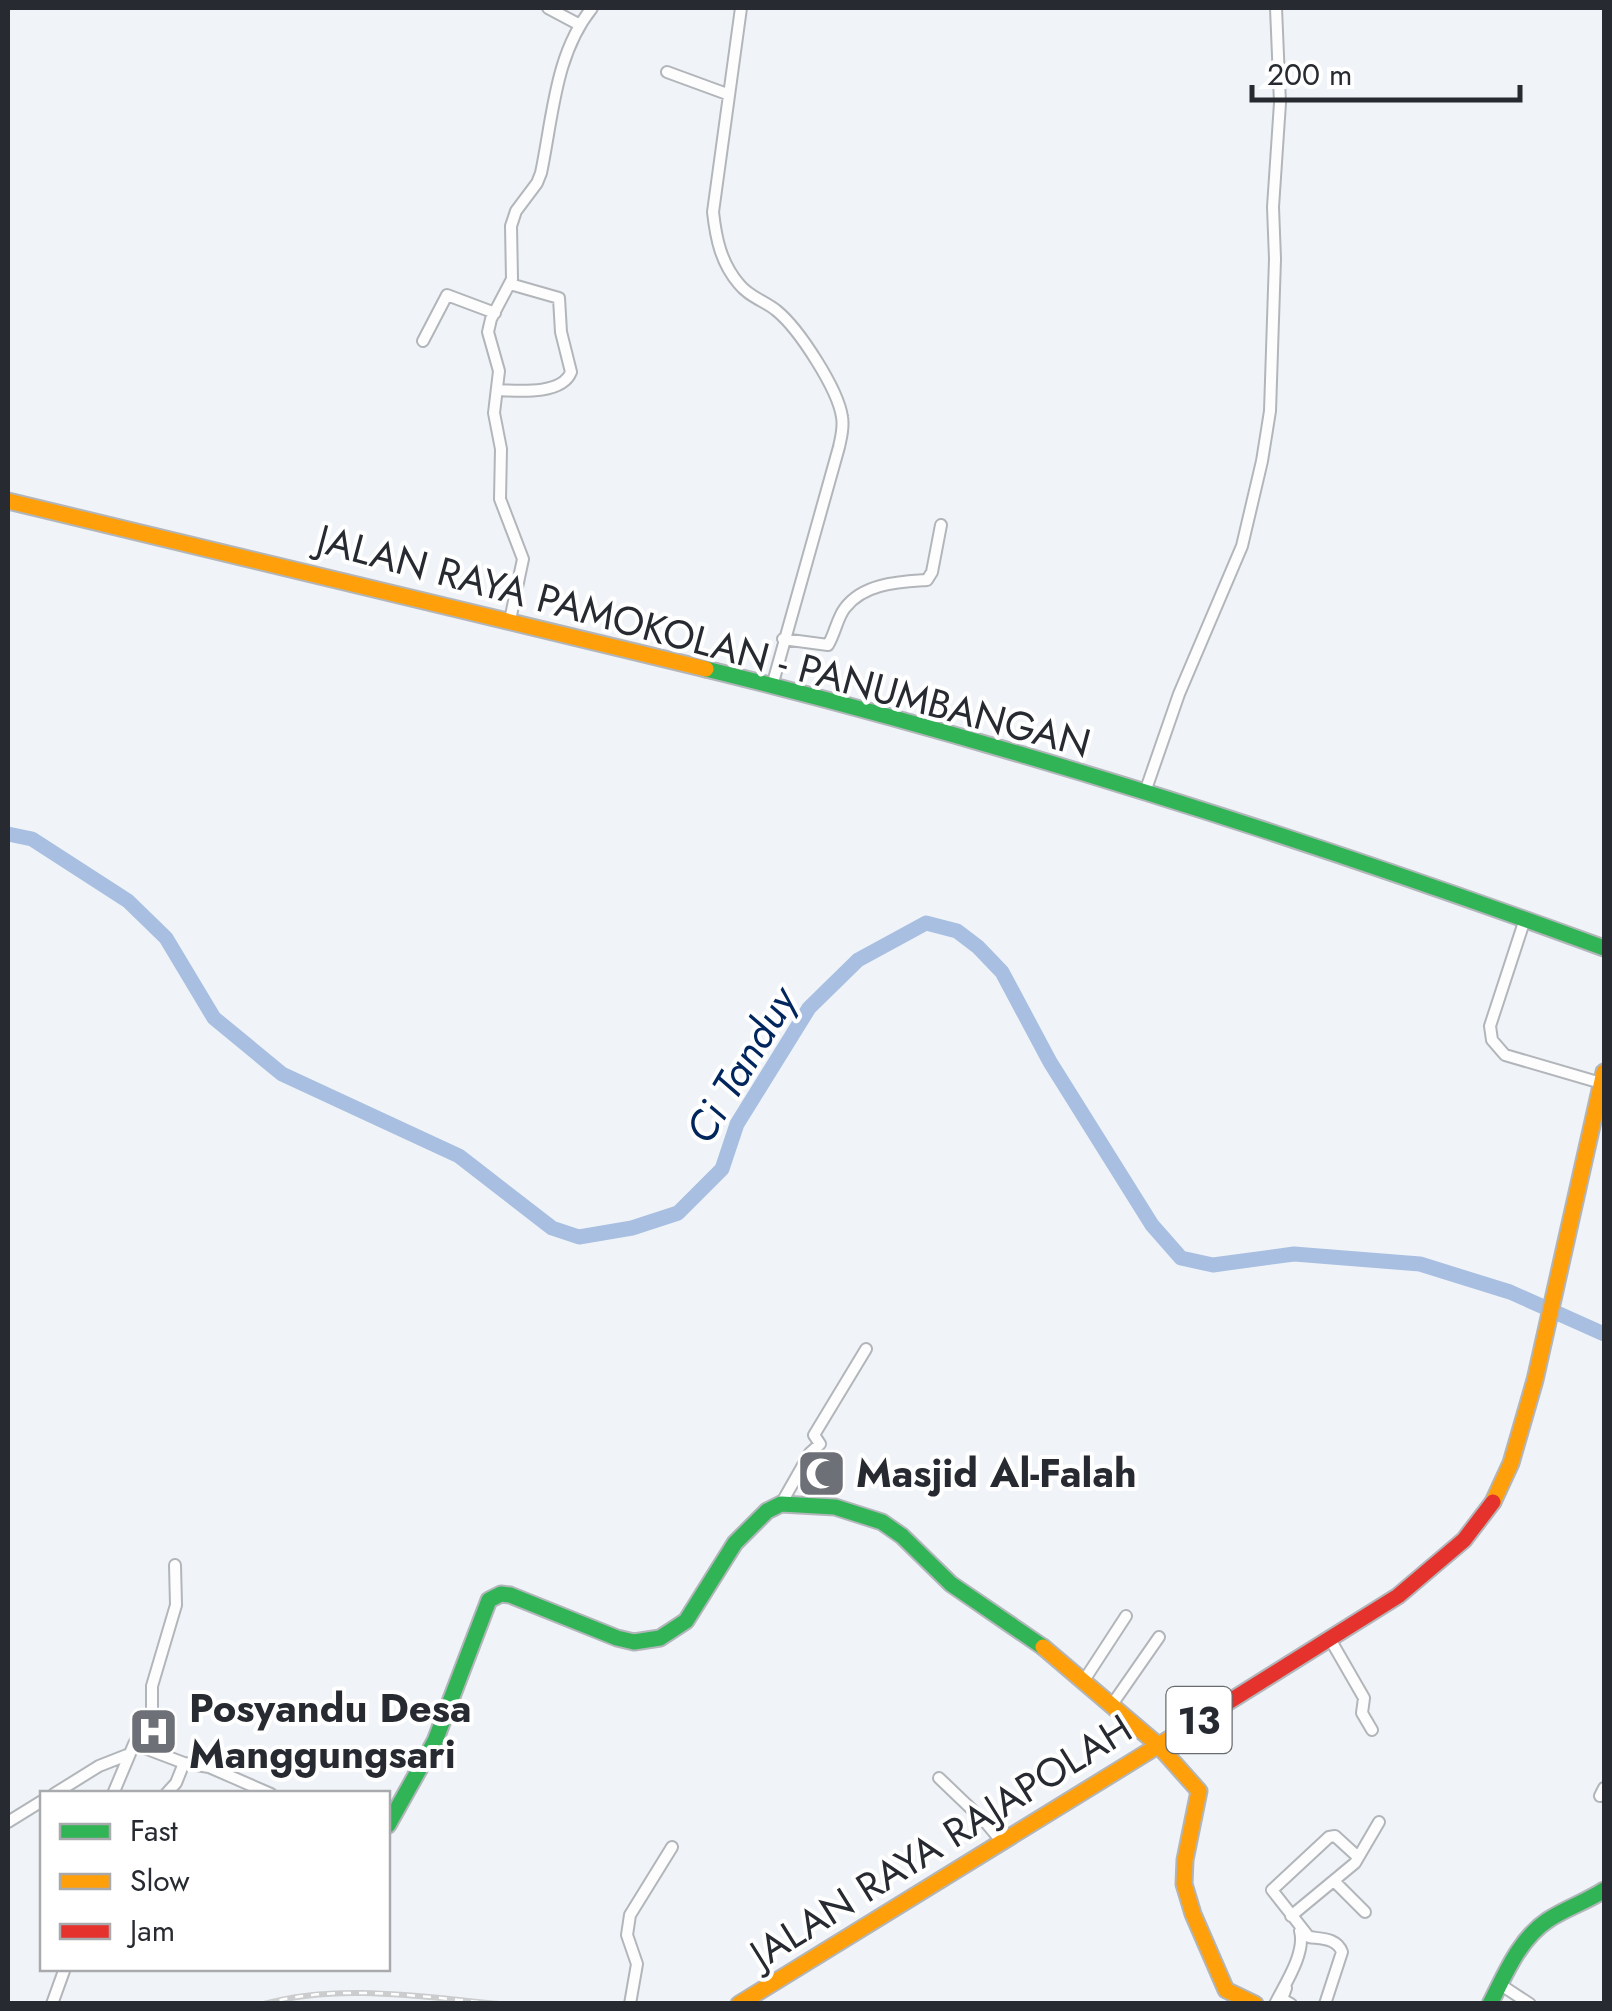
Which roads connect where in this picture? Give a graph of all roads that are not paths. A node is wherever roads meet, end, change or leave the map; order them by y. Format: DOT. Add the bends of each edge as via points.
graph roads {
  1 [pos="548,8"];
  2 [pos="592,8"];
  3 [pos="741,8"];
  4 [pos="1276,8"];
  5 [pos="580,25"];
  6 [pos="667,72"];
  7 [pos="727,94"];
  8 [pos="510,284"];
  9 [pos="494,313"];
  10 [pos="423,341"];
  11 [pos="497,390"];
  12 [pos="8,501"];
  13 [pos="941,525"];
  14 [pos="510,620"];
  15 [pos="783,639"];
  16 [pos="772,686"];
  17 [pos="1145,792"];
  18 [pos="1525,919"];
  19 [pos="1604,948"];
  20 [pos="1603,1078"];
  21 [pos="866,1349"];
  22 [pos="781,1504"];
  23 [pos="176,1565"];
  24 [pos="1126,1616"];
  25 [pos="1160,1637"];
  26 [pos="1330,1639"];
  27 [pos="1082,1682"];
  28 [pos="1111,1706"];
  29 [pos="1372,1730"];
  30 [pos="134,1744"];
  31 [pos="1158,1746"];
  32 [pos="127,1755"];
  33 [pos="184,1763"];
  34 [pos="939,1778"];
  35 [pos="59,1791"];
  36 [pos="114,1791"];
  37 [pos="168,1791"];
  38 [pos="264,1791"];
  39 [pos="40,1801"];
  40 [pos="8,1822"];
  41 [pos="390,1822"];
  42 [pos="1379,1822"];
  43 [pos="1002,1842"];
  44 [pos="672,1847"];
  45 [pos="1358,1857"];
  46 [pos="1334,1882"];
  47 [pos="1266,1889"];
  48 [pos="1604,1890"];
  49 [pos="1365,1912"];
  50 [pos="1291,1916"];
  51 [pos="1309,1937"];
  52 [pos="64,1971"];
  53 [pos="1501,1984"];
  54 [pos="1281,2002"];
  55 [pos="52,2004"];
  56 [pos="630,2004"];
  57 [pos="739,2004"];
  58 [pos="1254,2004"];
  59 [pos="1324,2004"];
  60 [pos="1490,2004"];
  61 [pos="1530,2004"];
  1 -- 5 [label="street"];
  2 -- 5 [label="street"];
  3 -- 7 [label="street"];
  4 -- 17 [label="street" via="1280,103 1270,411 1262,461 1242,546"];
  5 -- 8 [label="street" via="558,83 538,184 510,226"];
  6 -- 7 [label="street"];
  7 -- 15 [label="street" via="714,212 722,256 740,286 794,329 843,420"];
  8 -- 9 [label="street"];
  8 -- 11 [label="street" via="560,298 572,372 561,385"];
  9 -- 10 [label="street" via="448,295"];
  9 -- 11 [label="street" via="488,332"];
  11 -- 14 [label="street" via="500,500 523,559"];
  12 -- 14 [label="main road, JALAN RAYA PAMOKOLAN - PANUMBANGAN"];
  13 -- 15 [label="street" via="926,580 891,582 849,604 828,645"];
  14 -- 16 [label="main road, JALAN RAYA PAMOKOLAN - PANUMBANGAN"];
  15 -- 16 [label="street"];
  16 -- 17 [label="main road, JALAN RAYA PAMOKOLAN - PANUMBANGAN"];
  17 -- 18 [label="main road, JALAN RAYA PAMOKOLAN - PANUMBANGAN"];
  18 -- 19 [label="main road, JALAN RAYA PAMOKOLAN - PANUMBANGAN"];
  18 -- 20 [label="street" via="1490,1026 1492,1040 1506,1055"];
  20 -- 26 [label="main road, JALAN RAYA RAJAPOLAH / 13" via="1546,1338 1500,1491 1466,1536 1403,1592"];
  21 -- 22 [label="street" via="814,1435 820,1444"];
  22 -- 27 [label="main road" via="835,1507 882,1522 951,1584"];
  22 -- 41 [label="main road" via="735,1543 686,1621 660,1638 634,1642 510,1595 489,1600 436,1742"];
  23 -- 30 [label="street" via="176,1602 152,1686 152,1713"];
  24 -- 27 [label="street"];
  25 -- 28 [label="street"];
  26 -- 29 [label="street" via="1364,1698 1362,1713"];
  26 -- 31 [label="main road, JALAN RAYA RAJAPOLAH / 13"];
  27 -- 28 [label="main road"];
  28 -- 31 [label="main road"];
  30 -- 32 [label="street"];
  30 -- 33 [label="street"];
  31 -- 43 [label="main road, JALAN RAYA RAJAPOLAH / 13"];
  31 -- 58 [label="main road" via="1199,1791 1184,1872 1190,1904 1226,1990"];
  32 -- 35 [label="street"];
  32 -- 36 [label="street"];
  33 -- 37 [label="street"];
  33 -- 38 [label="street"];
  34 -- 43 [label="street"];
  39 -- 40 [label="street"];
  42 -- 45 [label="street"];
  43 -- 57 [label="main road, JALAN RAYA RAJAPOLAH / 13"];
  44 -- 56 [label="street" via="630,1915 626,1935 637,1964"];
  45 -- 46 [label="street"];
  45 -- 50 [label="street" via="1335,1836 1322,1843 1272,1888"];
  46 -- 49 [label="street"];
  46 -- 50 [label="street"];
  47 -- 50 [label="street"];
  48 -- 53 [label="main road" via="1542,1924"];
  50 -- 51 [label="street"];
  50 -- 54 [label="street" via="1303,1938"];
  51 -- 54 [label="street"];
  51 -- 59 [label="street" via="1332,1940 1342,1952"];
  52 -- 55 [label="street"];
  53 -- 60 [label="main road"];
  53 -- 61 [label="street"];
}
